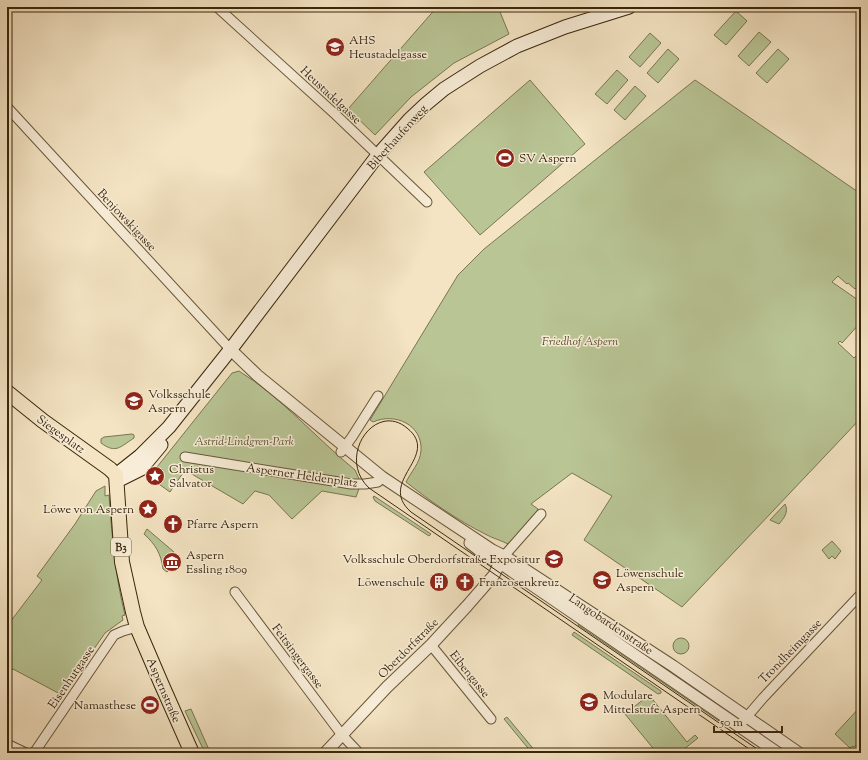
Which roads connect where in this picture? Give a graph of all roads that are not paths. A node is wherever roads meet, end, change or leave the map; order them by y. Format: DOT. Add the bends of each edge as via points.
graph roads {
  1 [pos="217,7"];
  2 [pos="629,7"];
  3 [pos="7,107"];
  4 [pos="378,155"];
  5 [pos="427,202"];
  6 [pos="230,349"];
  7 [pos="7,392"];
  8 [pos="378,396"];
  9 [pos="169,427"];
  10 [pos="344,449"];
  11 [pos="185,457"];
  12 [pos="351,460"];
  13 [pos="114,475"];
  14 [pos="380,479"];
  15 [pos="540,514"];
  16 [pos="502,560"];
  17 [pos="235,592"];
  18 [pos="861,594"];
  19 [pos="137,627"];
  20 [pos="431,645"];
  21 [pos="747,717"];
  22 [pos="491,719"];
  23 [pos="739,726"];
  24 [pos="342,735"];
  25 [pos="7,744"];
  26 [pos="26,753"];
  27 [pos="34,753"];
  28 [pos="192,753"];
  29 [pos="325,753"];
  30 [pos="359,753"];
  31 [pos="778,753"];
  32 [pos="799,753"];
  1 -- 4 [label="street, Heustadelgasse"];
  2 -- 4 [label="main road, Biberhaufenweg" via="565,27 517,46 480,66 426,104"];
  3 -- 6 [label="street, Benjowskigasse"];
  4 -- 5 [label="street, Heustadelgasse"];
  4 -- 6 [label="main road, Biberhaufenweg"];
  6 -- 9 [label="main road"];
  6 -- 10 [label="street, Asperner Heldenplatz" via="257,375 319,424 327,438"];
  7 -- 13 [label="main road, Siegesplatz"];
  8 -- 10 [label="street"];
  9 -- 13 [label="main road" via="156,431"];
  9 -- 13 [label="main road" via="166,438 141,470"];
  10 -- 12 [label="street, Asperner Heldenplatz"];
  10 -- 14 [label="street, Asperner Heldenplatz"];
  11 -- 14 [label="street, Asperner Heldenplatz" via="350,484 365,484"];
  12 -- 14 [label="street, Langobardenstraße"];
  13 -- 19 [label="main road, B3" via="122,562"];
  14 -- 16 [label="street, Langobardenstraße" via="401,499 488,557"];
  15 -- 16 [label="street"];
  16 -- 20 [label="street, Oberdorfstraße" via="490,580"];
  16 -- 21 [label="street, Langobardenstraße" via="673,666"];
  16 -- 23 [label="street, Langobardenstraße"];
  17 -- 24 [label="street, Feitsingergasse"];
  18 -- 21 [label="street, Trondheimgasse"];
  19 -- 27 [label="street, Eisenhutgasse" via="114,635"];
  19 -- 28 [label="main road, Aspernstraße / B3"];
  20 -- 22 [label="street, Eibengasse"];
  20 -- 24 [label="street, Oberdorfstraße"];
  21 -- 23 [label="street, Trondheimgasse"];
  21 -- 32 [label="street, Langobardenstraße"];
  23 -- 31 [label="street, Langobardenstraße"];
  24 -- 29 [label="street, Oberdorfstraße"];
  24 -- 30 [label="street, Feitsingergasse"];
  25 -- 26 [label="street"];
}
